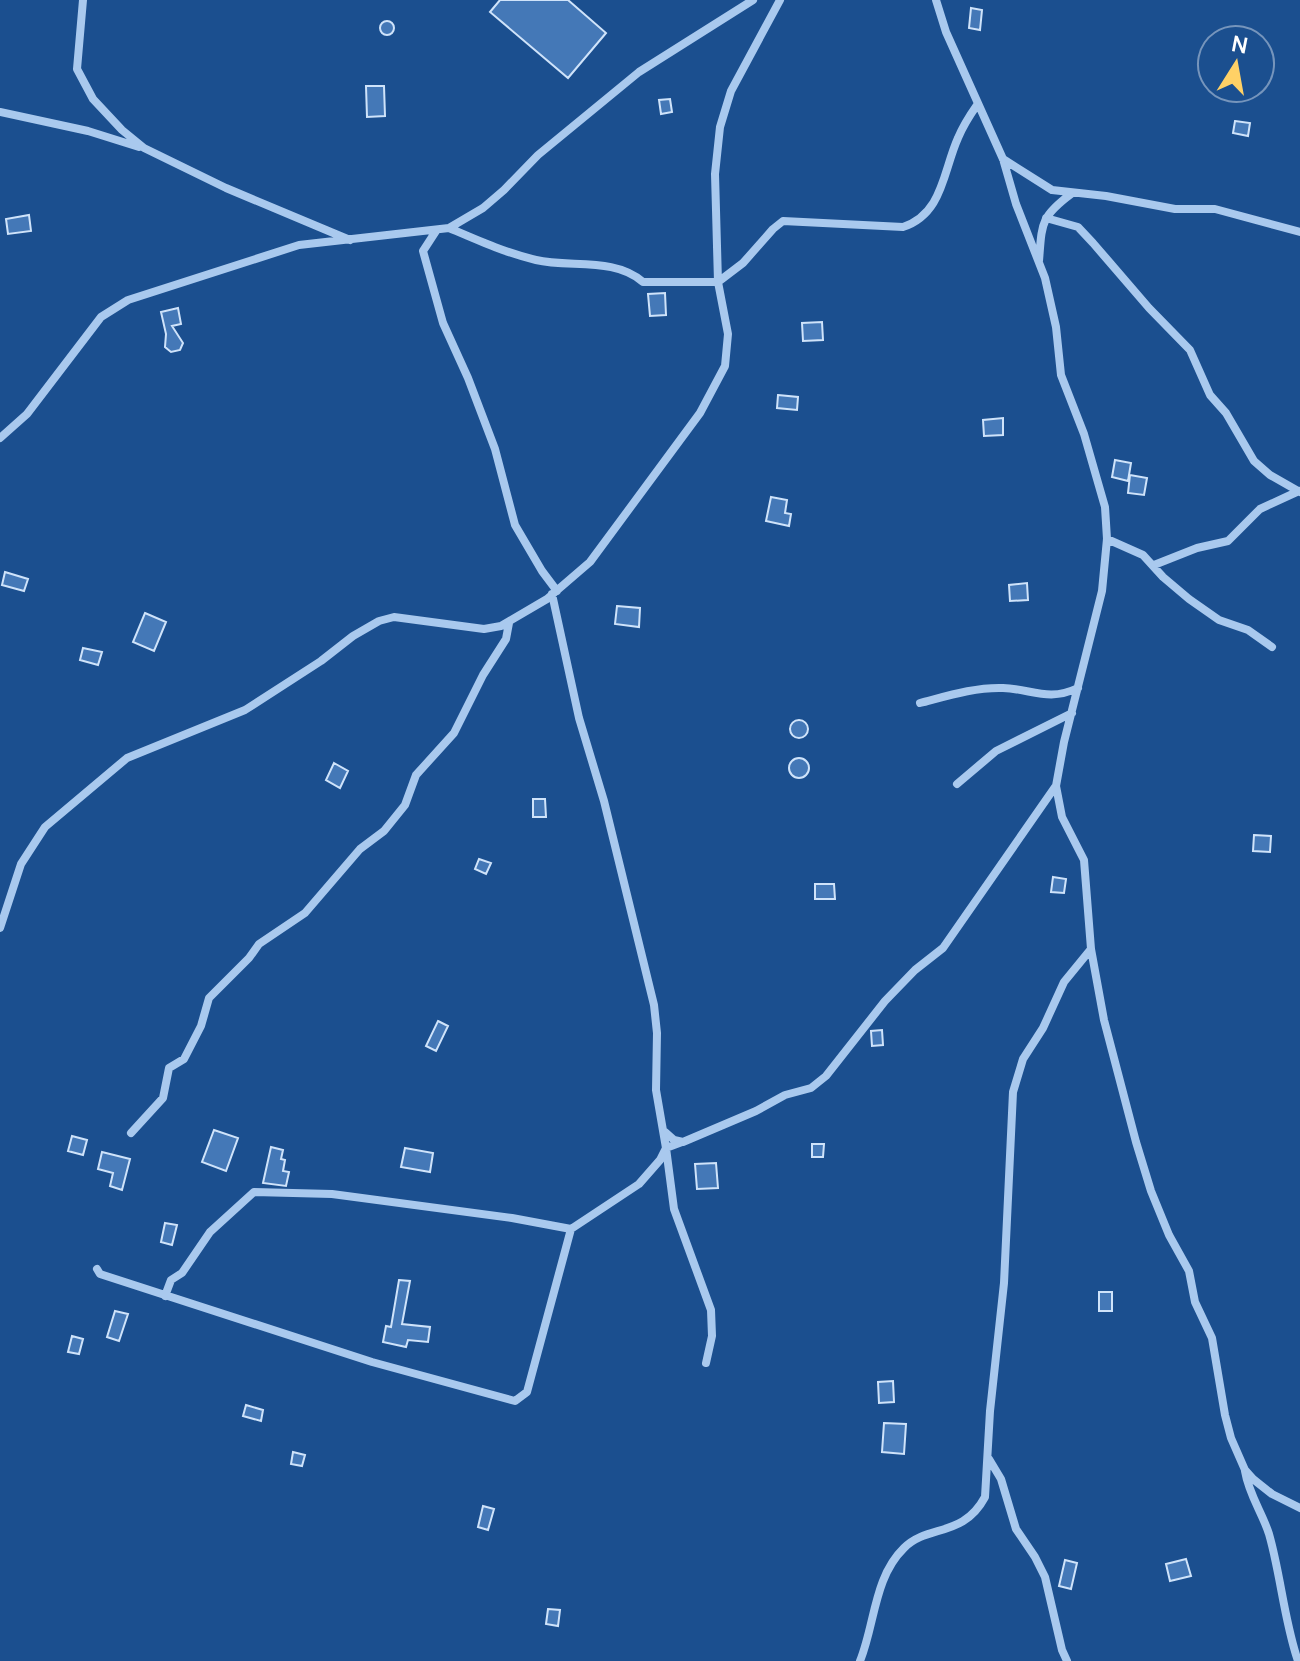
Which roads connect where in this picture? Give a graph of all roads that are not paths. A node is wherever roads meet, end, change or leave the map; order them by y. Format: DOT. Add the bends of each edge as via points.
graph roads {
  1 [pos="83,0"];
  2 [pos="753,0"];
  3 [pos="780,0"];
  4 [pos="936,0"];
  5 [pos="977,105"];
  6 [pos="0,112"];
  7 [pos="144,148"];
  8 [pos="1003,159"];
  9 [pos="1071,194"];
  10 [pos="1046,218"];
  11 [pos="449,228"];
  12 [pos="436,231"];
  13 [pos="1300,232"];
  14 [pos="351,240"];
  15 [pos="1039,263"];
  16 [pos="718,282"];
  17 [pos="0,438"];
  18 [pos="1299,491"];
  19 [pos="1107,539"];
  20 [pos="1154,565"];
  21 [pos="554,593"];
  22 [pos="509,623"];
  23 [pos="1272,647"];
  24 [pos="1078,688"];
  25 [pos="920,703"];
  26 [pos="1072,713"];
  27 [pos="957,784"];
  28 [pos="1056,786"];
  29 [pos="0,928"];
  30 [pos="1091,949"];
  31 [pos="665,1131"];
  32 [pos="131,1133"];
  33 [pos="683,1142"];
  34 [pos="666,1148"];
  35 [pos="571,1229"];
  36 [pos="97,1269"];
  37 [pos="165,1296"];
  38 [pos="706,1363"];
  39 [pos="989,1458"];
  40 [pos="1245,1470"];
  41 [pos="1300,1508"];
  42 [pos="860,1661"];
  43 [pos="1067,1661"];
  44 [pos="1298,1661"];
  1 -- 7 [label="street" via="77,69 93,99"];
  2 -- 11 [label="street" via="639,72 483,208"];
  3 -- 16 [label="street" via="731,91 720,127 715,174"];
  4 -- 5 [label="street"];
  5 -- 8 [label="street"];
  5 -- 16 [label="street" via="921,219 903,227 783,221"];
  6 -- 7 [label="street"];
  7 -- 14 [label="street"];
  8 -- 9 [label="street" via="1045,187"];
  8 -- 15 [label="street"];
  9 -- 10 [label="street"];
  9 -- 13 [label="street" via="1175,209 1215,209"];
  10 -- 15 [label="street"];
  10 -- 18 [label="street" via="1078,227 1093,243 1190,350 1210,395 1254,461"];
  11 -- 12 [label="street"];
  11 -- 16 [label="street" via="515,254 634,273 643,282"];
  12 -- 14 [label="street"];
  12 -- 21 [label="street" via="423,251 443,323 482,415 515,525"];
  14 -- 17 [label="street" via="299,245 112,309 27,414"];
  15 -- 19 [label="street" via="1056,327 1061,375 1101,487"];
  16 -- 21 [label="street" via="728,342 716,386 604,545"];
  18 -- 20 [label="street" via="1260,509 1228,541"];
  19 -- 20 [label="street"];
  19 -- 24 [label="street" via="1102,591"];
  20 -- 23 [label="street" via="1219,620 1248,630"];
  21 -- 22 [label="street"];
  21 -- 31 [label="street" via="579,718 649,979 657,1033 656,1090"];
  22 -- 29 [label="street" via="484,629 386,618 245,710 127,758 45,827 21,864"];
  22 -- 32 [label="street" via="506,639 454,733 416,775 405,805 305,913 259,944 209,998 184,1059 169,1068 163,1098"];
  24 -- 25 [label="street" via="1060,696 989,689"];
  24 -- 26 [label="street"];
  26 -- 27 [label="street" via="996,751"];
  26 -- 28 [label="street"];
  28 -- 30 [label="street" via="1062,817 1084,860"];
  28 -- 33 [label="street" via="943,948 885,1001 826,1076 811,1088"];
  30 -- 39 [label="street" via="1064,982 1023,1059 1013,1092"];
  30 -- 40 [label="street" via="1139,1154 1212,1338 1225,1415"];
  31 -- 33 [label="street"];
  31 -- 34 [label="street"];
  33 -- 34 [label="street"];
  34 -- 35 [label="street" via="639,1184"];
  34 -- 38 [label="street" via="674,1209 711,1310"];
  35 -- 37 [label="street" via="358,1197 259,1190 210,1232 182,1273 169,1282"];
  35 -- 37 [label="street" via="527,1392 515,1401"];
  36 -- 37 [label="street"];
  39 -- 42 [label="street" via="979,1507 955,1526 906,1545 891,1563"];
  39 -- 43 [label="street" via="1016,1529 1045,1577"];
  40 -- 41 [label="street" via="1272,1494"];
  40 -- 44 [label="street" via="1268,1532"];
}
